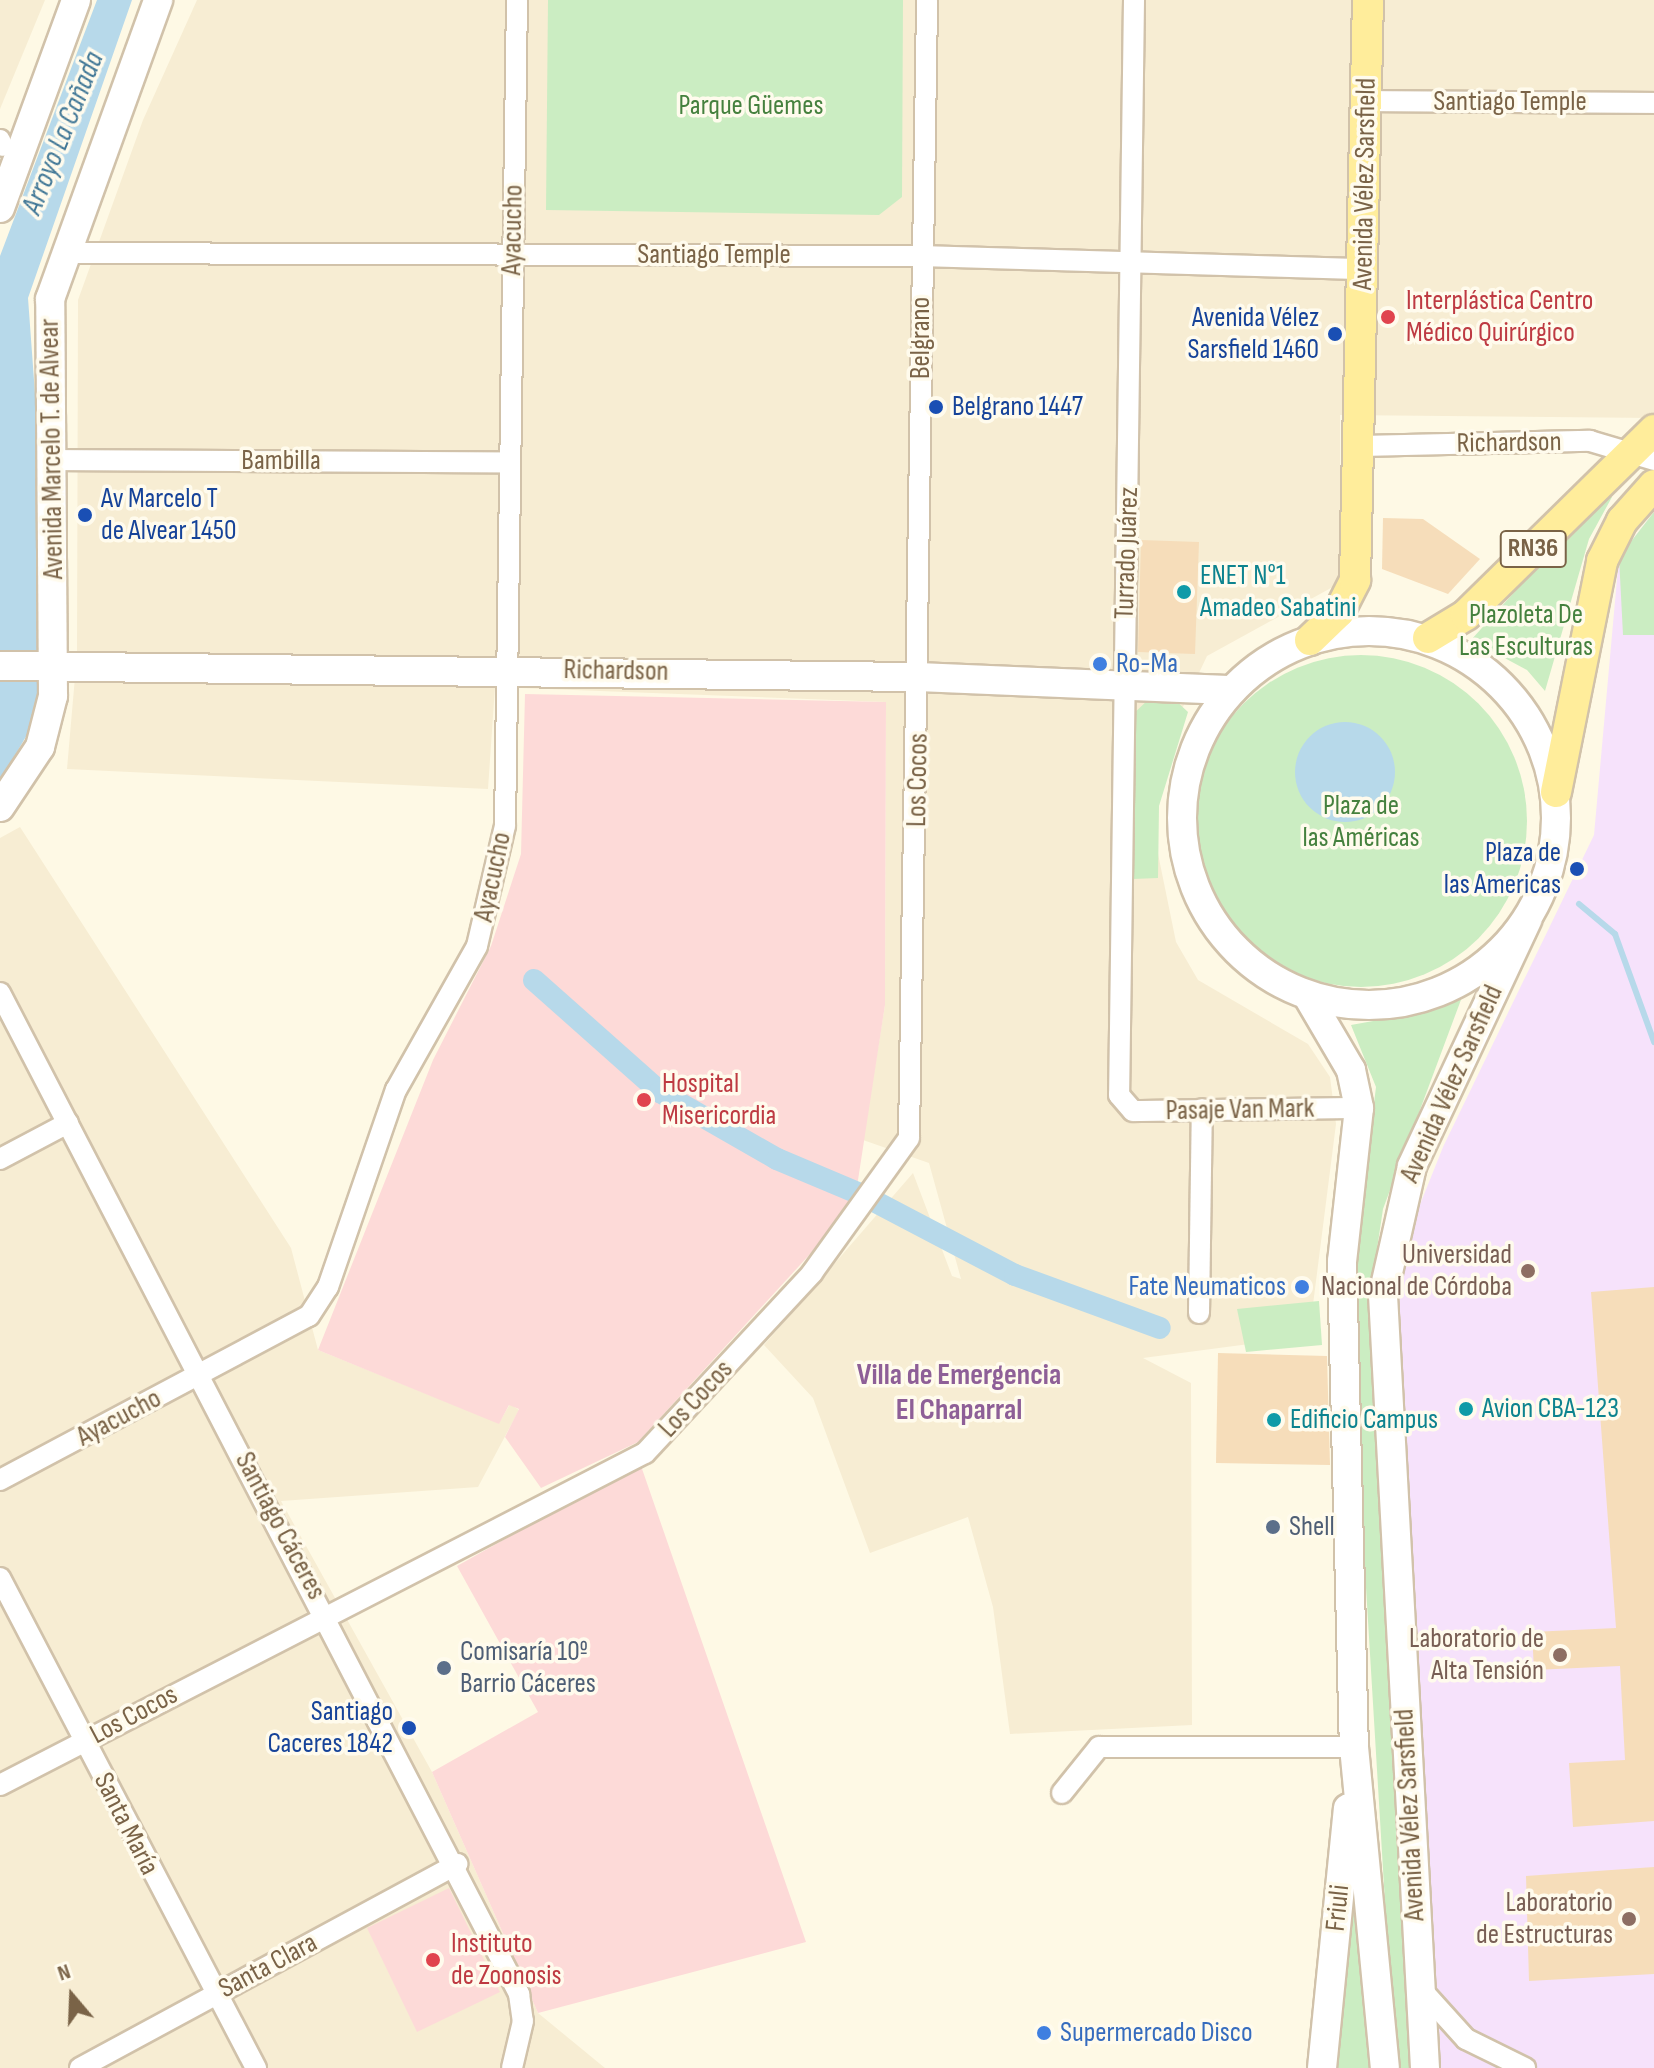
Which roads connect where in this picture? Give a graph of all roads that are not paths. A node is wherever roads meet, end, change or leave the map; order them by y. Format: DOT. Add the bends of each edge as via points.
graph roads {
  1 [pos="76,0"];
  2 [pos="158,0"];
  3 [pos="517,0"];
  4 [pos="927,0"];
  5 [pos="1134,0"];
  6 [pos="1368,0"];
  7 [pos="1366,101"];
  8 [pos="1654,103"];
  9 [pos="6,146"];
  10 [pos="0,208"];
  11 [pos="63,253"];
  12 [pos="512,254"];
  13 [pos="922,256"];
  14 [pos="1135,265"];
  15 [pos="1364,269"];
  16 [pos="1654,430"];
  17 [pos="1361,446"];
  18 [pos="1644,456"];
  19 [pos="55,460"];
  20 [pos="506,462"];
  21 [pos="1654,485"];
  22 [pos="1428,638"];
  23 [pos="1310,640"];
  24 [pos="0,666"];
  25 [pos="46,666"];
  26 [pos="504,670"];
  27 [pos="920,677"];
  28 [pos="1123,687"];
  29 [pos="1232,690"];
  30 [pos="1556,792"];
  31 [pos="0,807"];
  32 [pos="1527,920"];
  33 [pos="0,993"];
  34 [pos="1307,995"];
  35 [pos="1123,1106"];
  36 [pos="1359,1108"];
  37 [pos="1202,1109"];
  38 [pos="68,1123"];
  39 [pos="0,1159"];
  40 [pos="1199,1313"];
  41 [pos="201,1375"];
  42 [pos="0,1480"];
  43 [pos="0,1578"];
  44 [pos="326,1614"];
  45 [pos="84,1741"];
  46 [pos="1354,1747"];
  47 [pos="0,1785"];
  48 [pos="1062,1793"];
  49 [pos="457,1864"];
  50 [pos="1419,1986"];
  51 [pos="214,1995"];
  52 [pos="80,2068"];
  53 [pos="256,2068"];
  54 [pos="512,2068"];
  55 [pos="1322,2068"];
  56 [pos="1385,2068"];
  57 [pos="1425,2068"];
  58 [pos="1525,2068"];
  1 -- 9 [label="main road"];
  2 -- 11 [label="main road, Avenida Marcelo T. de Alvear"];
  3 -- 12 [label="street, Ayacucho"];
  4 -- 13 [label="street, Belgrano"];
  5 -- 14 [label="street, Turrado Juárez"];
  6 -- 7 [label="main road, Avenida Vélez Sarsfield"];
  7 -- 8 [label="street, Santiago Temple"];
  7 -- 15 [label="main road, Avenida Vélez Sarsfield"];
  9 -- 10 [label="main road"];
  11 -- 12 [label="street, Santiago Temple"];
  11 -- 19 [label="main road, Avenida Marcelo T. de Alvear" via="48,322"];
  12 -- 13 [label="street, Santiago Temple"];
  12 -- 20 [label="street, Ayacucho"];
  13 -- 14 [label="street, Santiago Temple"];
  13 -- 27 [label="street, Belgrano"];
  14 -- 15 [label="street, Santiago Temple"];
  14 -- 28 [label="street, Turrado Juárez"];
  15 -- 17 [label="main road, Avenida Vélez Sarsfield"];
  16 -- 18 [label="main road, RN36"];
  17 -- 18 [label="street, Richardson" via="1590,441"];
  17 -- 23 [label="main road, Avenida Vélez Sarsfield" via="1355,580 1339,612"];
  18 -- 22 [label="main road, RN36" via="1466,615"];
  19 -- 20 [label="street, Bambilla"];
  19 -- 25 [label="main road, Avenida Marcelo T. de Alvear"];
  20 -- 26 [label="street, Ayacucho"];
  21 -- 30 [label="main road, RN36" via="1622,521 1602,561"];
  22 -- 23 [label="main road, RN36" via="1385,631"];
  22 -- 30 [label="main road, RN36" via="1506,688 1530,719"];
  23 -- 29 [label="main road, RN36" via="1268,660"];
  24 -- 25 [label="main road, Richardson"];
  25 -- 26 [label="main road, Richardson"];
  25 -- 31 [label="main road, Avenida Marcelo T. de Alvear" via="40,747"];
  26 -- 27 [label="main road, Richardson"];
  26 -- 41 [label="street, Ayacucho" via="504,849 477,946 396,1090 321,1302 309,1316"];
  27 -- 28 [label="main road, Richardson"];
  27 -- 44 [label="street, Los Cocos" via="913,1114 897,1160 812,1273 645,1453"];
  28 -- 29 [label="main road, Richardson"];
  28 -- 35 [label="street, Turrado Juárez"];
  29 -- 34 [label="main road, RN36" via="1195,749 1183,791 1190,876 1235,949"];
  30 -- 32 [label="main road, RN36" via="1547,880"];
  32 -- 34 [label="main road, RN36" via="1495,958 1426,995 1356,1005"];
  32 -- 50 [label="main road, Avenida Vélez Sarsfield / RN36" via="1412,1166 1383,1295"];
  33 -- 38 [label="street, Santiago Cáceres"];
  34 -- 36 [label="main road, Avenida Vélez Sarsfield / RN36" via="1351,1070"];
  35 -- 37 [label="street, Pasaje Van Mark"];
  36 -- 37 [label="street, Pasaje Van Mark"];
  36 -- 46 [label="main road, Avenida Vélez Sarsfield / RN36" via="1342,1261"];
  37 -- 40 [label="street"];
  38 -- 39 [label="street"];
  38 -- 41 [label="street, Santiago Cáceres"];
  41 -- 42 [label="street, Ayacucho"];
  41 -- 44 [label="street, Santiago Cáceres"];
  43 -- 45 [label="street, Santa María"];
  44 -- 45 [label="street, Los Cocos"];
  44 -- 49 [label="street, Santiago Cáceres"];
  45 -- 47 [label="street, Los Cocos"];
  45 -- 51 [label="street, Santa María"];
  46 -- 48 [label="street" via="1099,1747"];
  46 -- 55 [label="main road, Friuli"];
  46 -- 56 [label="main road, Avenida Vélez Sarsfield / RN36"];
  49 -- 51 [label="street, Santa Clara"];
  49 -- 54 [label="street, Santiago Cáceres" via="524,2009"];
  50 -- 57 [label="main road, Avenida Vélez Sarsfield / RN36"];
  50 -- 58 [label="street" via="1466,2039"];
  51 -- 52 [label="street, Santa Clara"];
  51 -- 53 [label="street, Santa María"];
}
